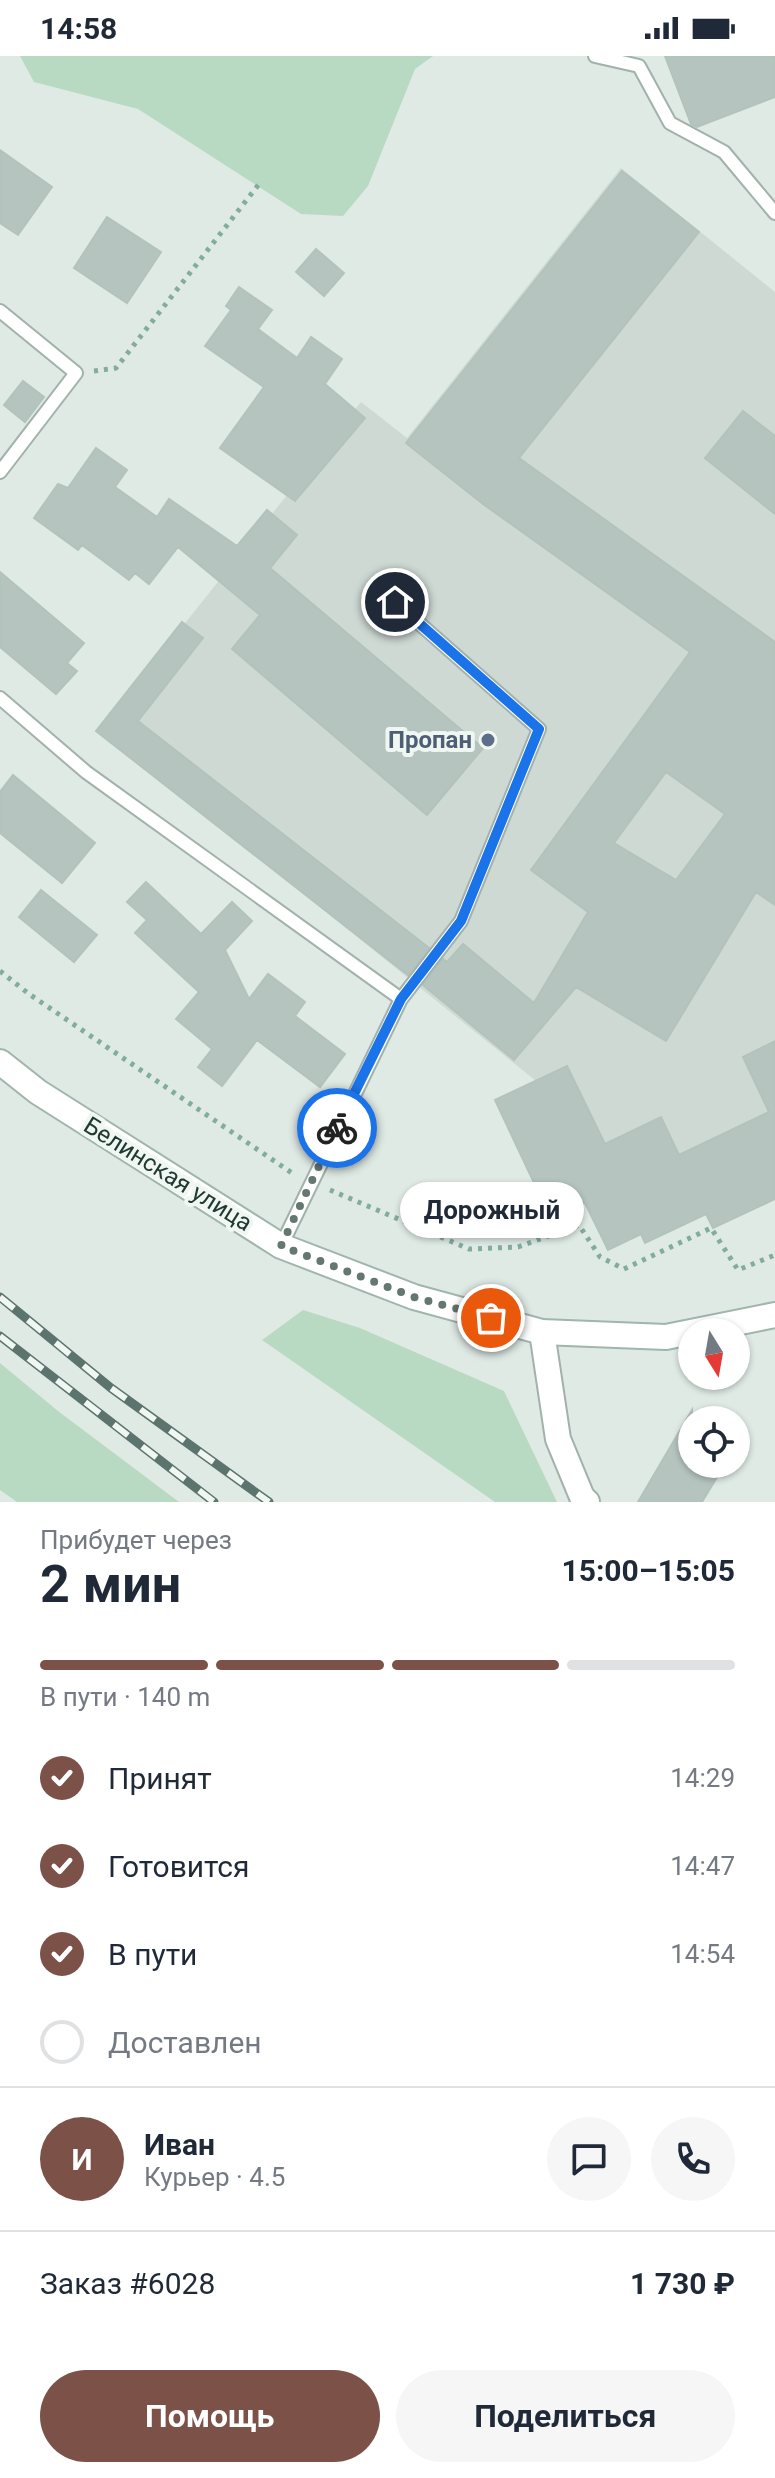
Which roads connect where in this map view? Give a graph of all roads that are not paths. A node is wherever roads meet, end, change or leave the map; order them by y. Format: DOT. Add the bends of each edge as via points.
graph roads {
  1 [pos="595,56"];
  2 [pos="775,213"];
  3 [pos="0,311"];
  4 [pos="0,472"];
  5 [pos="395,602"];
  6 [pos="0,698"];
  7 [pos="401,999"];
  8 [pos="0,1062"];
  9 [pos="281,1246"];
  10 [pos="775,1315"];
  11 [pos="542,1332"];
  12 [pos="587,1502"];
  1 -- 2 [label="lane" via="639,66 670,123 724,152"];
  3 -- 4 [label="lane" via="76,373"];
  5 -- 7 [label="lane" via="539,729 461,921"];
  6 -- 7 [label="lane" via="86,772"];
  7 -- 9 [label="lane"];
  8 -- 9 [label="main road, Белинская улица" via="38,1092"];
  9 -- 11 [label="main road, Белинская улица" via="414,1297"];
  10 -- 11 [label="main road, Белинская улица" via="666,1337"];
  11 -- 12 [label="main road" via="558,1439"];
}
